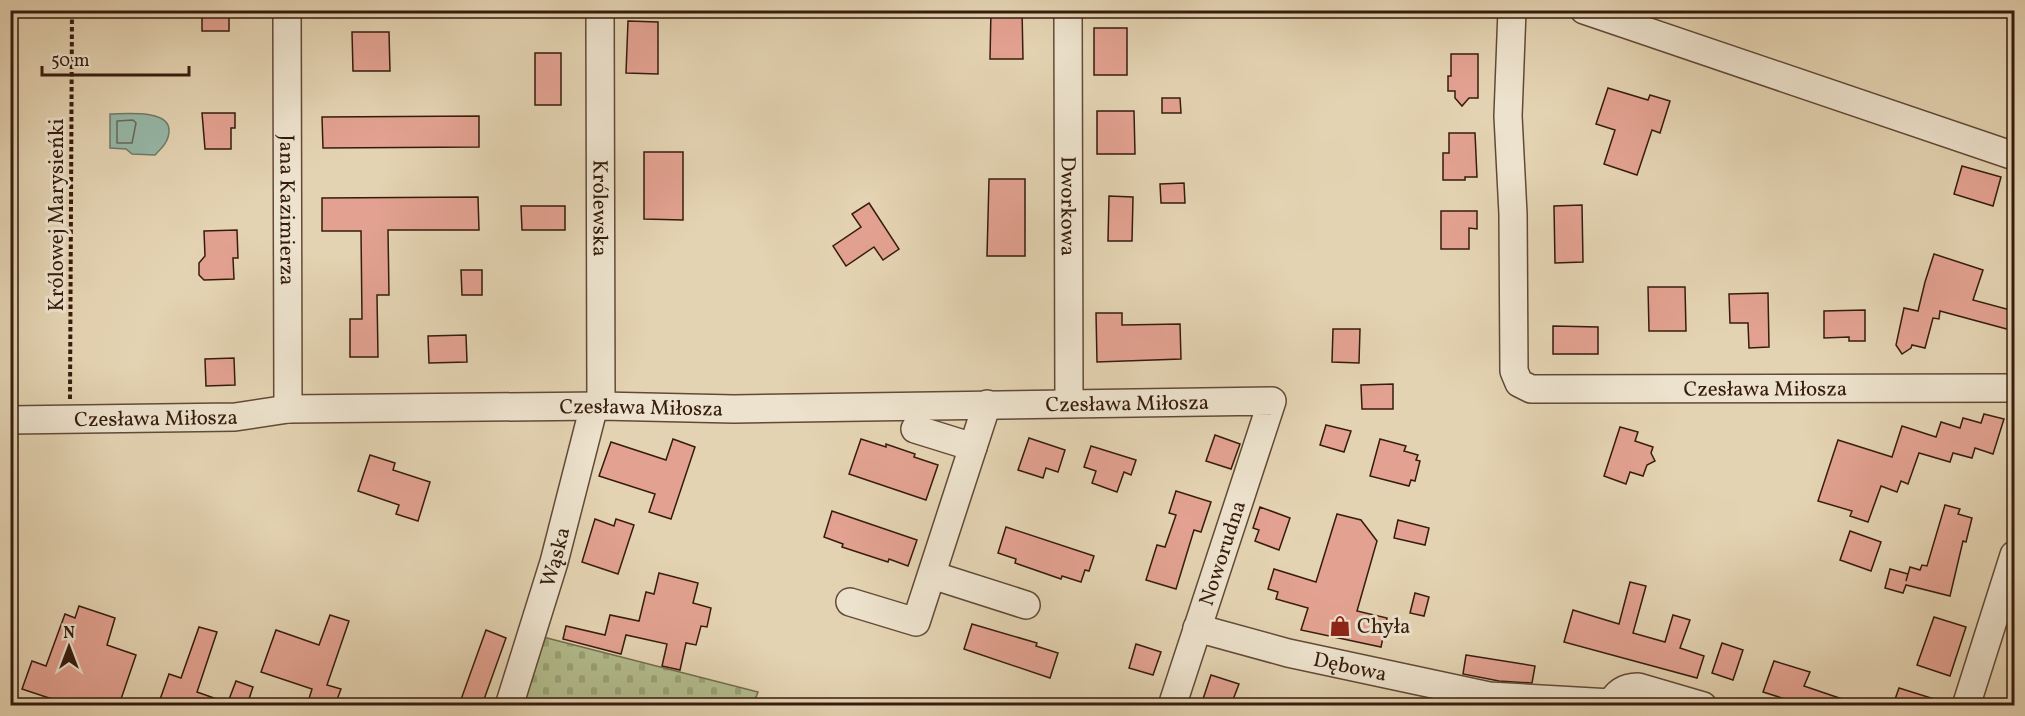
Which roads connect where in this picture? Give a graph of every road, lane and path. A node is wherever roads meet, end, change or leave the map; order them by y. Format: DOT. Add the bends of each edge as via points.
graph roads {
  1 [pos="72,10"];
  2 [pos="287,10"];
  3 [pos="600,10"];
  4 [pos="1068,10"];
  5 [pos="1512,10"];
  6 [pos="1584,10"];
  7 [pos="2014,156"];
  8 [pos="2014,388"];
  9 [pos="1272,401"];
  10 [pos="1069,403"];
  11 [pos="987,404"];
  12 [pos="597,406"];
  13 [pos="288,409"];
  14 [pos="10,420"];
  15 [pos="70,420"];
  16 [pos="915,429"];
  17 [pos="974,447"];
  18 [pos="2014,555"];
  19 [pos="932,575"];
  20 [pos="850,602"];
  21 [pos="1026,605"];
  22 [pos="1197,628"];
  23 [pos="1487,701"];
  24 [pos="1611,704"];
  25 [pos="509,705"];
  26 [pos="1172,705"];
  27 [pos="1703,705"];
  28 [pos="1966,705"];
  1 -- 15 [label="path, Królowej Marysieńki"];
  2 -- 13 [label="street, Jana Kazimierza"];
  3 -- 12 [label="street, Królewska"];
  4 -- 10 [label="street, Dworkowa"];
  5 -- 8 [label="street, Czesława Miłosza" via="1508,116 1514,371 1519,383 1531,389"];
  6 -- 7 [label="street"];
  9 -- 10 [label="street, Czesława Miłosza"];
  9 -- 22 [label="street, Noworudna"];
  10 -- 11 [label="street, Czesława Miłosza"];
  11 -- 12 [label="street, Czesława Miłosza" via="734,409"];
  11 -- 17 [label="street"];
  12 -- 13 [label="street, Czesława Miłosza"];
  12 -- 25 [label="street, Wąska"];
  13 -- 15 [label="street, Czesława Miłosza" via="235,417"];
  14 -- 15 [label="street, Czesława Miłosza"];
  16 -- 17 [label="street"];
  17 -- 19 [label="street"];
  18 -- 28 [label="street"];
  19 -- 20 [label="street" via="916,622"];
  19 -- 21 [label="street"];
  22 -- 23 [label="street, Dębowa"];
  22 -- 26 [label="street, Noworudna"];
  23 -- 24 [label="street, Dębowa"];
  24 -- 27 [label="street" via="1618,693 1638,687"];
}
